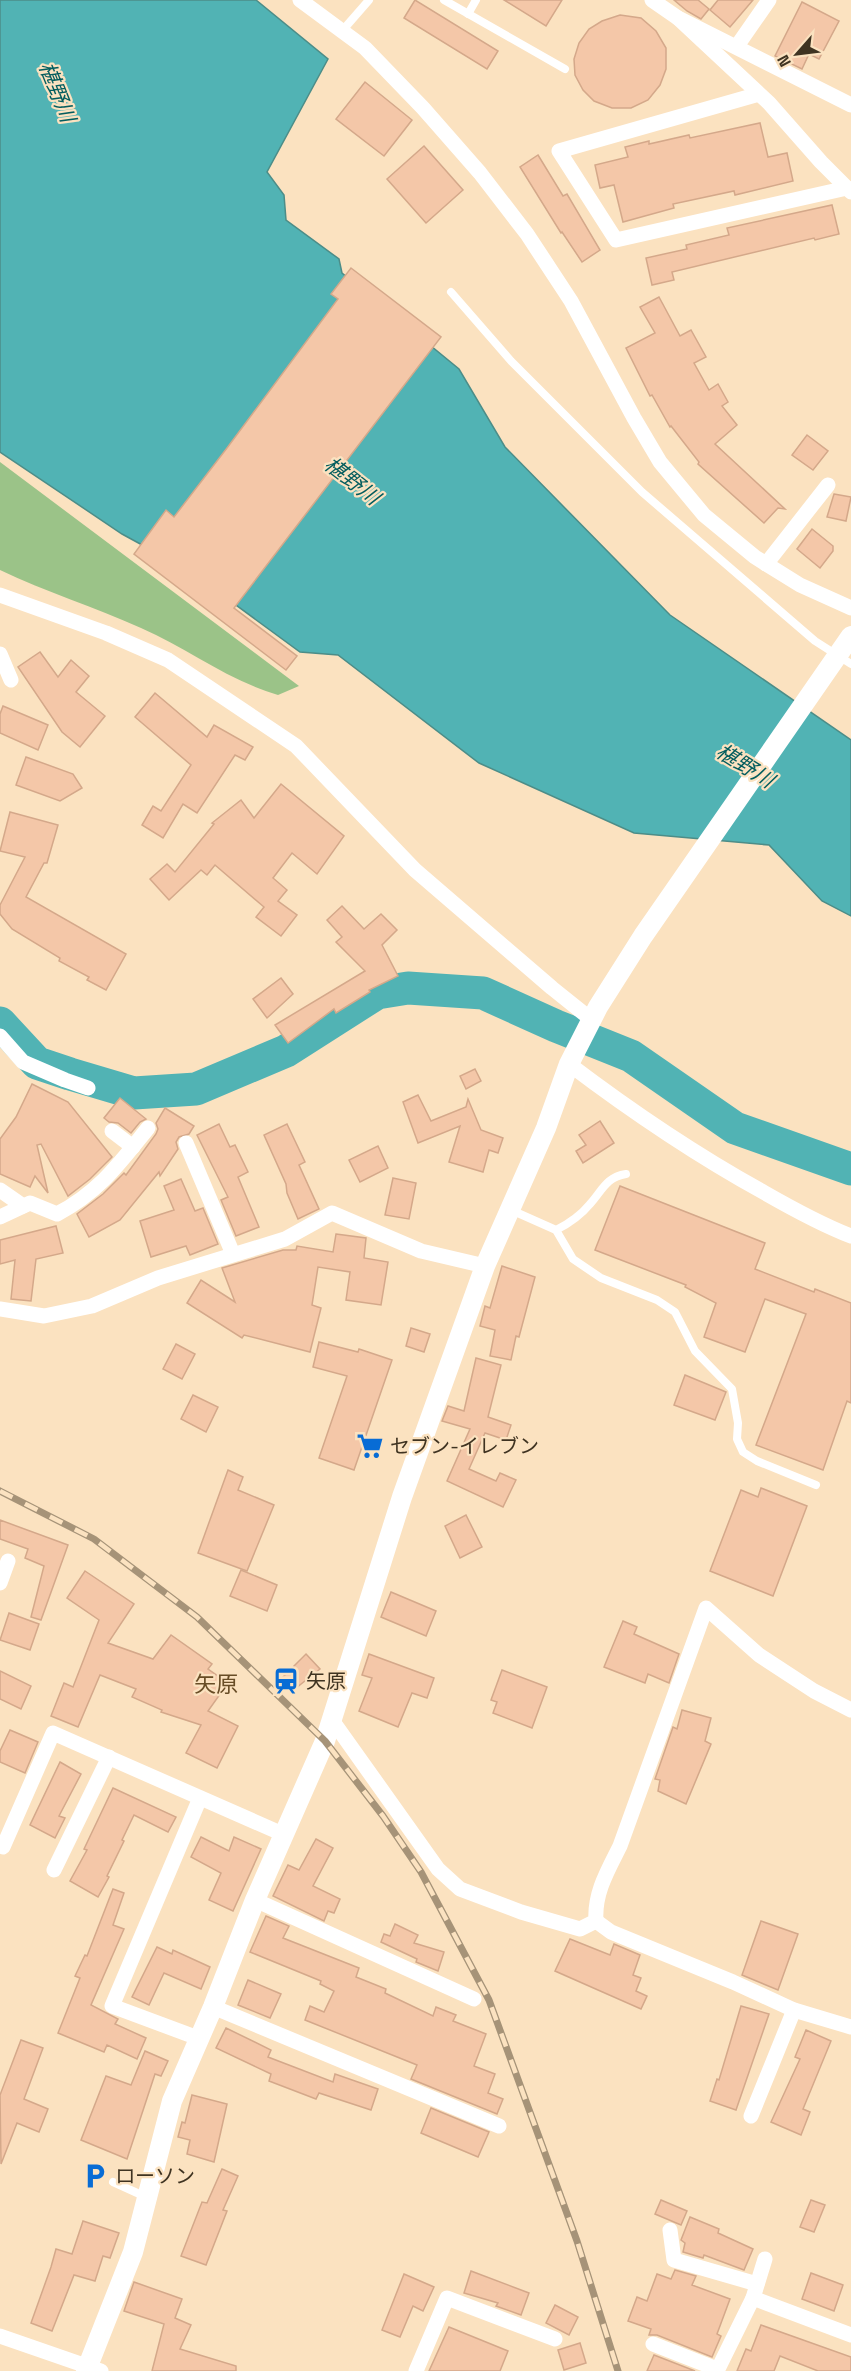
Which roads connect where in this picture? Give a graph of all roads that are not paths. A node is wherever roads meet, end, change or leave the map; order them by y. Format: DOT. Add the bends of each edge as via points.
graph roads {
  1 [pos="300,0"];
  2 [pos="369,0"];
  3 [pos="444,0"];
  4 [pos="476,0"];
  5 [pos="652,0"];
  6 [pos="769,0"];
  7 [pos="468,14"];
  8 [pos="678,18"];
  9 [pos="342,31"];
  10 [pos="736,46"];
  11 [pos="565,69"];
  12 [pos="759,94"];
  13 [pos="851,105"];
  14 [pos="849,190"];
  15 [pos="451,292"];
  16 [pos="828,484"];
  17 [pos="766,564"];
  18 [pos="0,595"];
  19 [pos="851,608"];
  20 [pos="851,636"];
  21 [pos="0,654"];
  22 [pos="851,664"];
  23 [pos="11,680"];
  24 [pos="595,1013"];
  25 [pos="0,1036"];
  26 [pos="569,1064"];
  27 [pos="88,1088"];
  28 [pos="148,1128"];
  29 [pos="112,1131"];
  30 [pos="186,1143"];
  31 [pos="133,1147"];
  32 [pos="626,1174"];
  33 [pos="0,1190"];
  34 [pos="23,1206"];
  35 [pos="509,1209"];
  36 [pos="0,1217"];
  37 [pos="556,1230"];
  38 [pos="851,1236"];
  39 [pos="233,1254"];
  40 [pos="484,1266"];
  41 [pos="0,1309"];
  42 [pos="816,1485"];
  43 [pos="8,1561"];
  44 [pos="0,1582"];
  45 [pos="851,1710"];
  46 [pos="332,1720"];
  47 [pos="109,1757"];
  48 [pos="200,1798"];
  49 [pos="285,1835"];
  50 [pos="3,1846"];
  51 [pos="54,1870"];
  52 [pos="255,1900"];
  53 [pos="596,1921"];
  54 [pos="474,1999"];
  55 [pos="213,2007"];
  56 [pos="794,2010"];
  57 [pos="851,2027"];
  58 [pos="198,2038"];
  59 [pos="751,2116"];
  60 [pos="499,2126"];
  61 [pos="113,2182"];
  62 [pos="147,2197"];
  63 [pos="670,2230"];
  64 [pos="765,2259"];
  65 [pos="755,2291"];
  66 [pos="851,2335"];
  67 [pos="0,2336"];
  68 [pos="555,2339"];
  69 [pos="653,2344"];
  70 [pos="91,2369"];
  71 [pos="717,2370"];
  72 [pos="416,2371"];
  1 -- 9 [label="street"];
  2 -- 9 [label="lane"];
  3 -- 7 [label="lane"];
  4 -- 7 [label="lane"];
  5 -- 8 [label="street"];
  6 -- 10 [label="street"];
  7 -- 11 [label="lane"];
  8 -- 10 [label="street"];
  8 -- 12 [label="street"];
  9 -- 17 [label="street" via="365,48 480,173 571,301 660,462 704,515"];
  10 -- 13 [label="street"];
  12 -- 14 [label="street"];
  12 -- 14 [label="street" via="559,151 616,240"];
  15 -- 22 [label="lane" via="511,361 642,492 815,641"];
  16 -- 17 [label="street"];
  17 -- 19 [label="street" via="800,585"];
  18 -- 24 [label="street" via="168,660 296,746 415,870 552,988"];
  20 -- 24 [label="street"];
  21 -- 23 [label="street"];
  24 -- 26 [label="street"];
  25 -- 27 [label="street" via="23,1062"];
  26 -- 35 [label="street" via="546,1128"];
  26 -- 38 [label="street" via="718,1167 824,1226"];
  28 -- 31 [label="street"];
  29 -- 31 [label="street"];
  30 -- 39 [label="street"];
  31 -- 34 [label="street" via="81,1202 57,1214 30,1203"];
  32 -- 37 [label="lane" via="600,1189 591,1204"];
  33 -- 34 [label="street"];
  34 -- 36 [label="street"];
  35 -- 37 [label="lane"];
  35 -- 40 [label="street"];
  37 -- 42 [label="lane" via="573,1259 601,1278 657,1300 675,1312 695,1351 732,1389 737,1438 743,1452"];
  39 -- 40 [label="street" via="285,1239 332,1213 421,1251"];
  39 -- 41 [label="street" via="158,1278 92,1306 44,1316"];
  40 -- 46 [label="street" via="402,1497"];
  43 -- 44 [label="street"];
  45 -- 53 [label="street" via="759,1655 706,1608 620,1846 604,1878 595,1907"];
  46 -- 49 [label="street"];
  46 -- 53 [label="street" via="438,1869 460,1889 580,1929"];
  47 -- 48 [label="street"];
  47 -- 50 [label="street" via="53,1733"];
  47 -- 51 [label="street"];
  48 -- 49 [label="street"];
  48 -- 58 [label="street" via="112,2006"];
  49 -- 52 [label="street"];
  52 -- 54 [label="street"];
  52 -- 55 [label="street"];
  53 -- 56 [label="street" via="611,1932"];
  55 -- 58 [label="street"];
  55 -- 60 [label="street"];
  56 -- 57 [label="street"];
  56 -- 59 [label="street"];
  58 -- 62 [label="street" via="172,2101"];
  61 -- 62 [label="lane"];
  62 -- 70 [label="street" via="133,2252"];
  63 -- 65 [label="street" via="674,2260"];
  64 -- 65 [label="street"];
  65 -- 66 [label="street"];
  65 -- 71 [label="street"];
  67 -- 70 [label="street"];
  68 -- 72 [label="street" via="447,2298"];
  69 -- 71 [label="street"];
}
